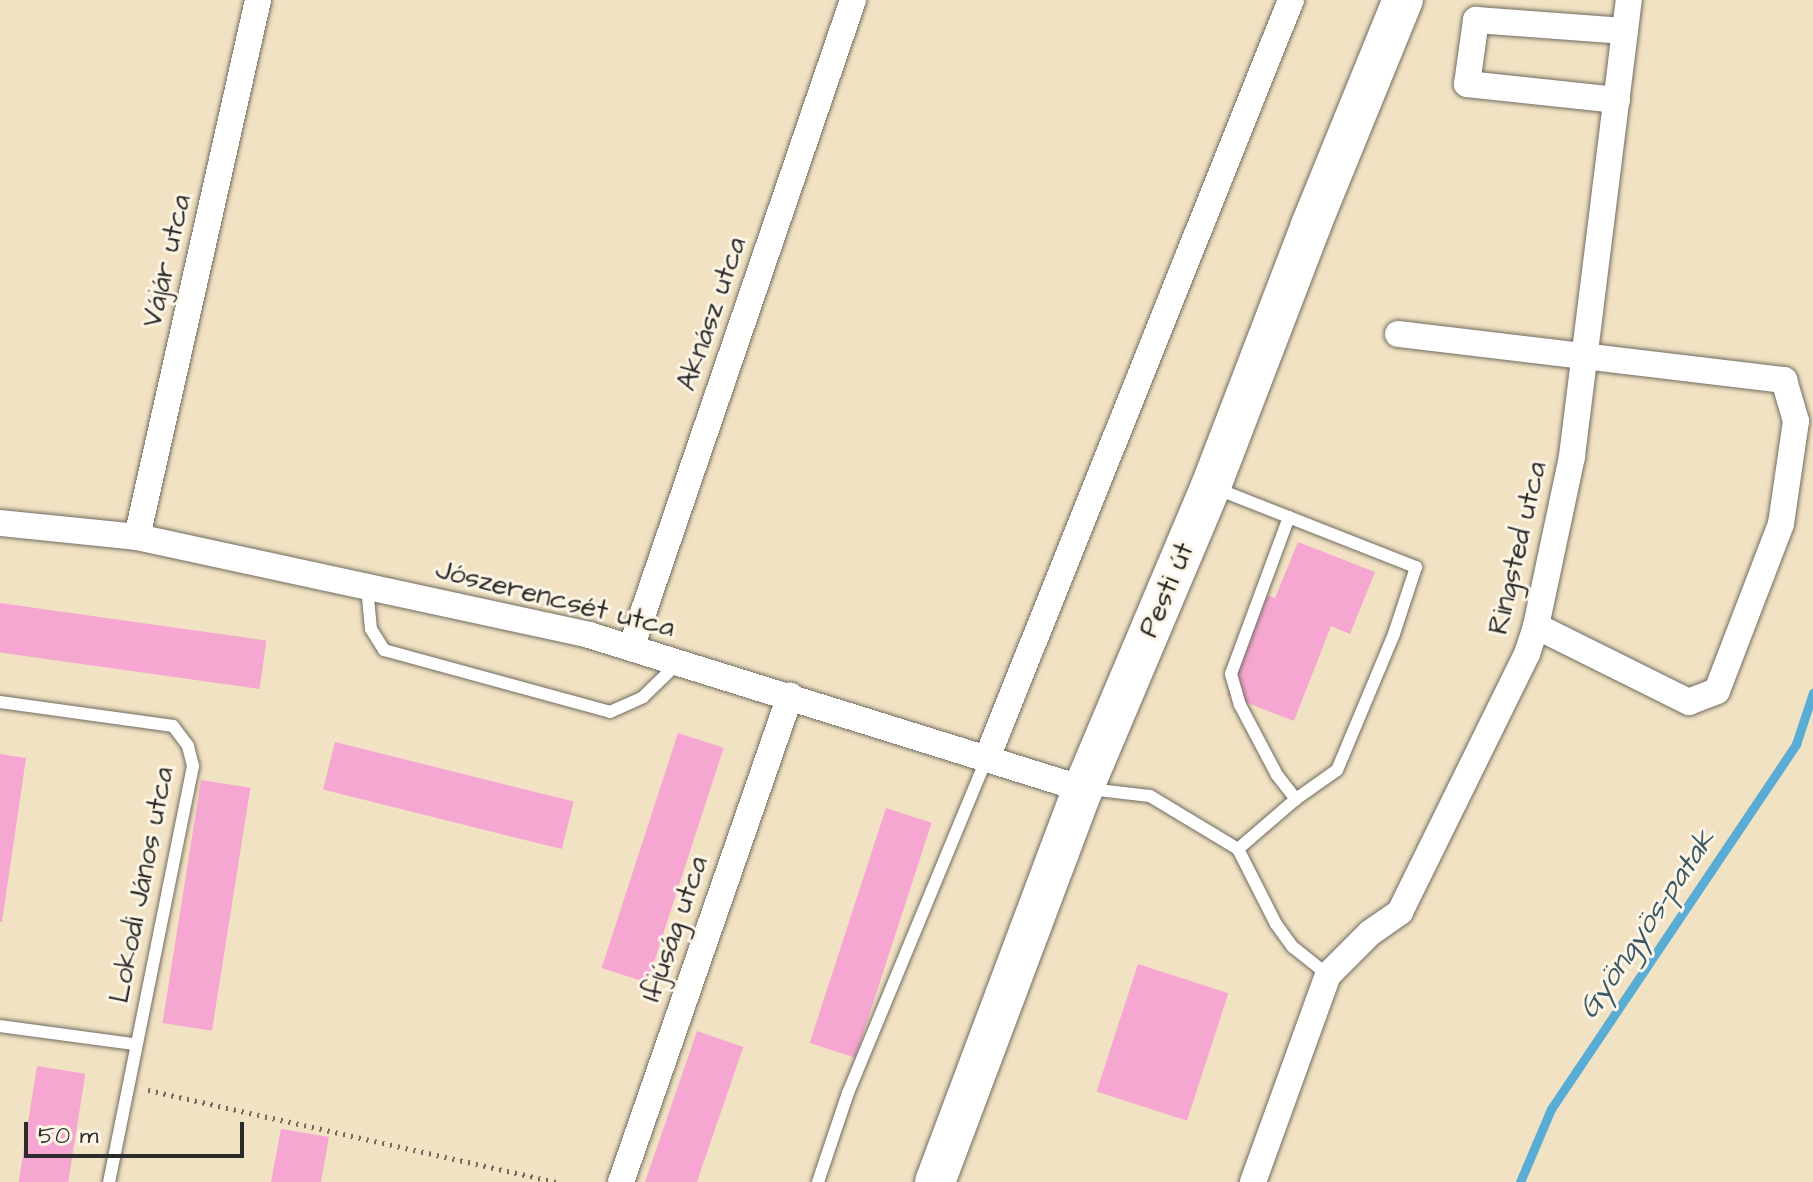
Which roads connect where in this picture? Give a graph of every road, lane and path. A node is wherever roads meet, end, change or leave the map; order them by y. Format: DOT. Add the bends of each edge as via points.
graph roads {
  1 [pos="258,0"];
  2 [pos="853,0"];
  3 [pos="1291,0"];
  4 [pos="1403,0"];
  5 [pos="1629,0"];
  6 [pos="1625,31"];
  7 [pos="1617,100"];
  8 [pos="1398,334"];
  9 [pos="1583,357"];
  10 [pos="1211,486"];
  11 [pos="1289,517"];
  12 [pos="0,523"];
  13 [pos="137,537"];
  14 [pos="367,587"];
  15 [pos="1536,626"];
  16 [pos="631,648"];
  17 [pos="679,662"];
  18 [pos="790,696"];
  19 [pos="0,702"];
  20 [pos="987,758"];
  21 [pos="1083,789"];
  22 [pos="1296,799"];
  23 [pos="1238,849"];
  24 [pos="1328,975"];
  25 [pos="0,1026"];
  26 [pos="134,1044"];
  27 [pos="127,1085"];
  28 [pos="109,1182"];
  29 [pos="557,1182"];
  30 [pos="621,1182"];
  31 [pos="818,1182"];
  32 [pos="935,1182"];
  33 [pos="1253,1182"];
  1 -- 13 [label="street, Vájár utca"];
  2 -- 16 [label="street, Aknász utca"];
  3 -- 20 [label="street"];
  4 -- 10 [label="main road, Pesti út"];
  5 -- 6 [label="street, Ringsted utca"];
  6 -- 7 [label="street, Ringsted utca"];
  6 -- 7 [label="street" via="1476,20 1467,84"];
  7 -- 9 [label="street, Ringsted utca"];
  8 -- 9 [label="street"];
  9 -- 15 [label="street, Ringsted utca" via="1572,456"];
  9 -- 15 [label="street" via="1784,380 1796,421 1781,524 1717,691 1689,702"];
  10 -- 11 [label="lane"];
  10 -- 21 [label="main road, Pesti út"];
  11 -- 22 [label="lane" via="1231,674 1240,705 1277,775"];
  11 -- 22 [label="lane" via="1416,567 1337,770"];
  12 -- 13 [label="street, Jószerencsét utca"];
  13 -- 14 [label="street, Jószerencsét utca"];
  14 -- 16 [label="street, Jószerencsét utca"];
  14 -- 17 [label="lane" via="371,629 384,650 610,712 643,697"];
  15 -- 24 [label="street, Ringsted utca" via="1400,912"];
  16 -- 17 [label="street, Jószerencsét utca"];
  17 -- 18 [label="street, Jószerencsét utca"];
  18 -- 20 [label="street, Jószerencsét utca"];
  18 -- 30 [label="street, Ifjúság utca"];
  19 -- 26 [label="lane, Lokodi János utca" via="173,726 188,746 193,766"];
  20 -- 21 [label="street, Jószerencsét utca"];
  20 -- 31 [label="lane" via="848,1093"];
  21 -- 23 [label="lane" via="1150,796"];
  21 -- 32 [label="main road, Pesti út"];
  22 -- 23 [label="lane"];
  23 -- 24 [label="lane" via="1276,924 1293,947"];
  24 -- 33 [label="street, Ringsted utca"];
  25 -- 26 [label="lane"];
  26 -- 27 [label="lane, Lokodi János utca"];
  27 -- 28 [label="lane, Lokodi János utca"];
  27 -- 29 [label="path"];
}
